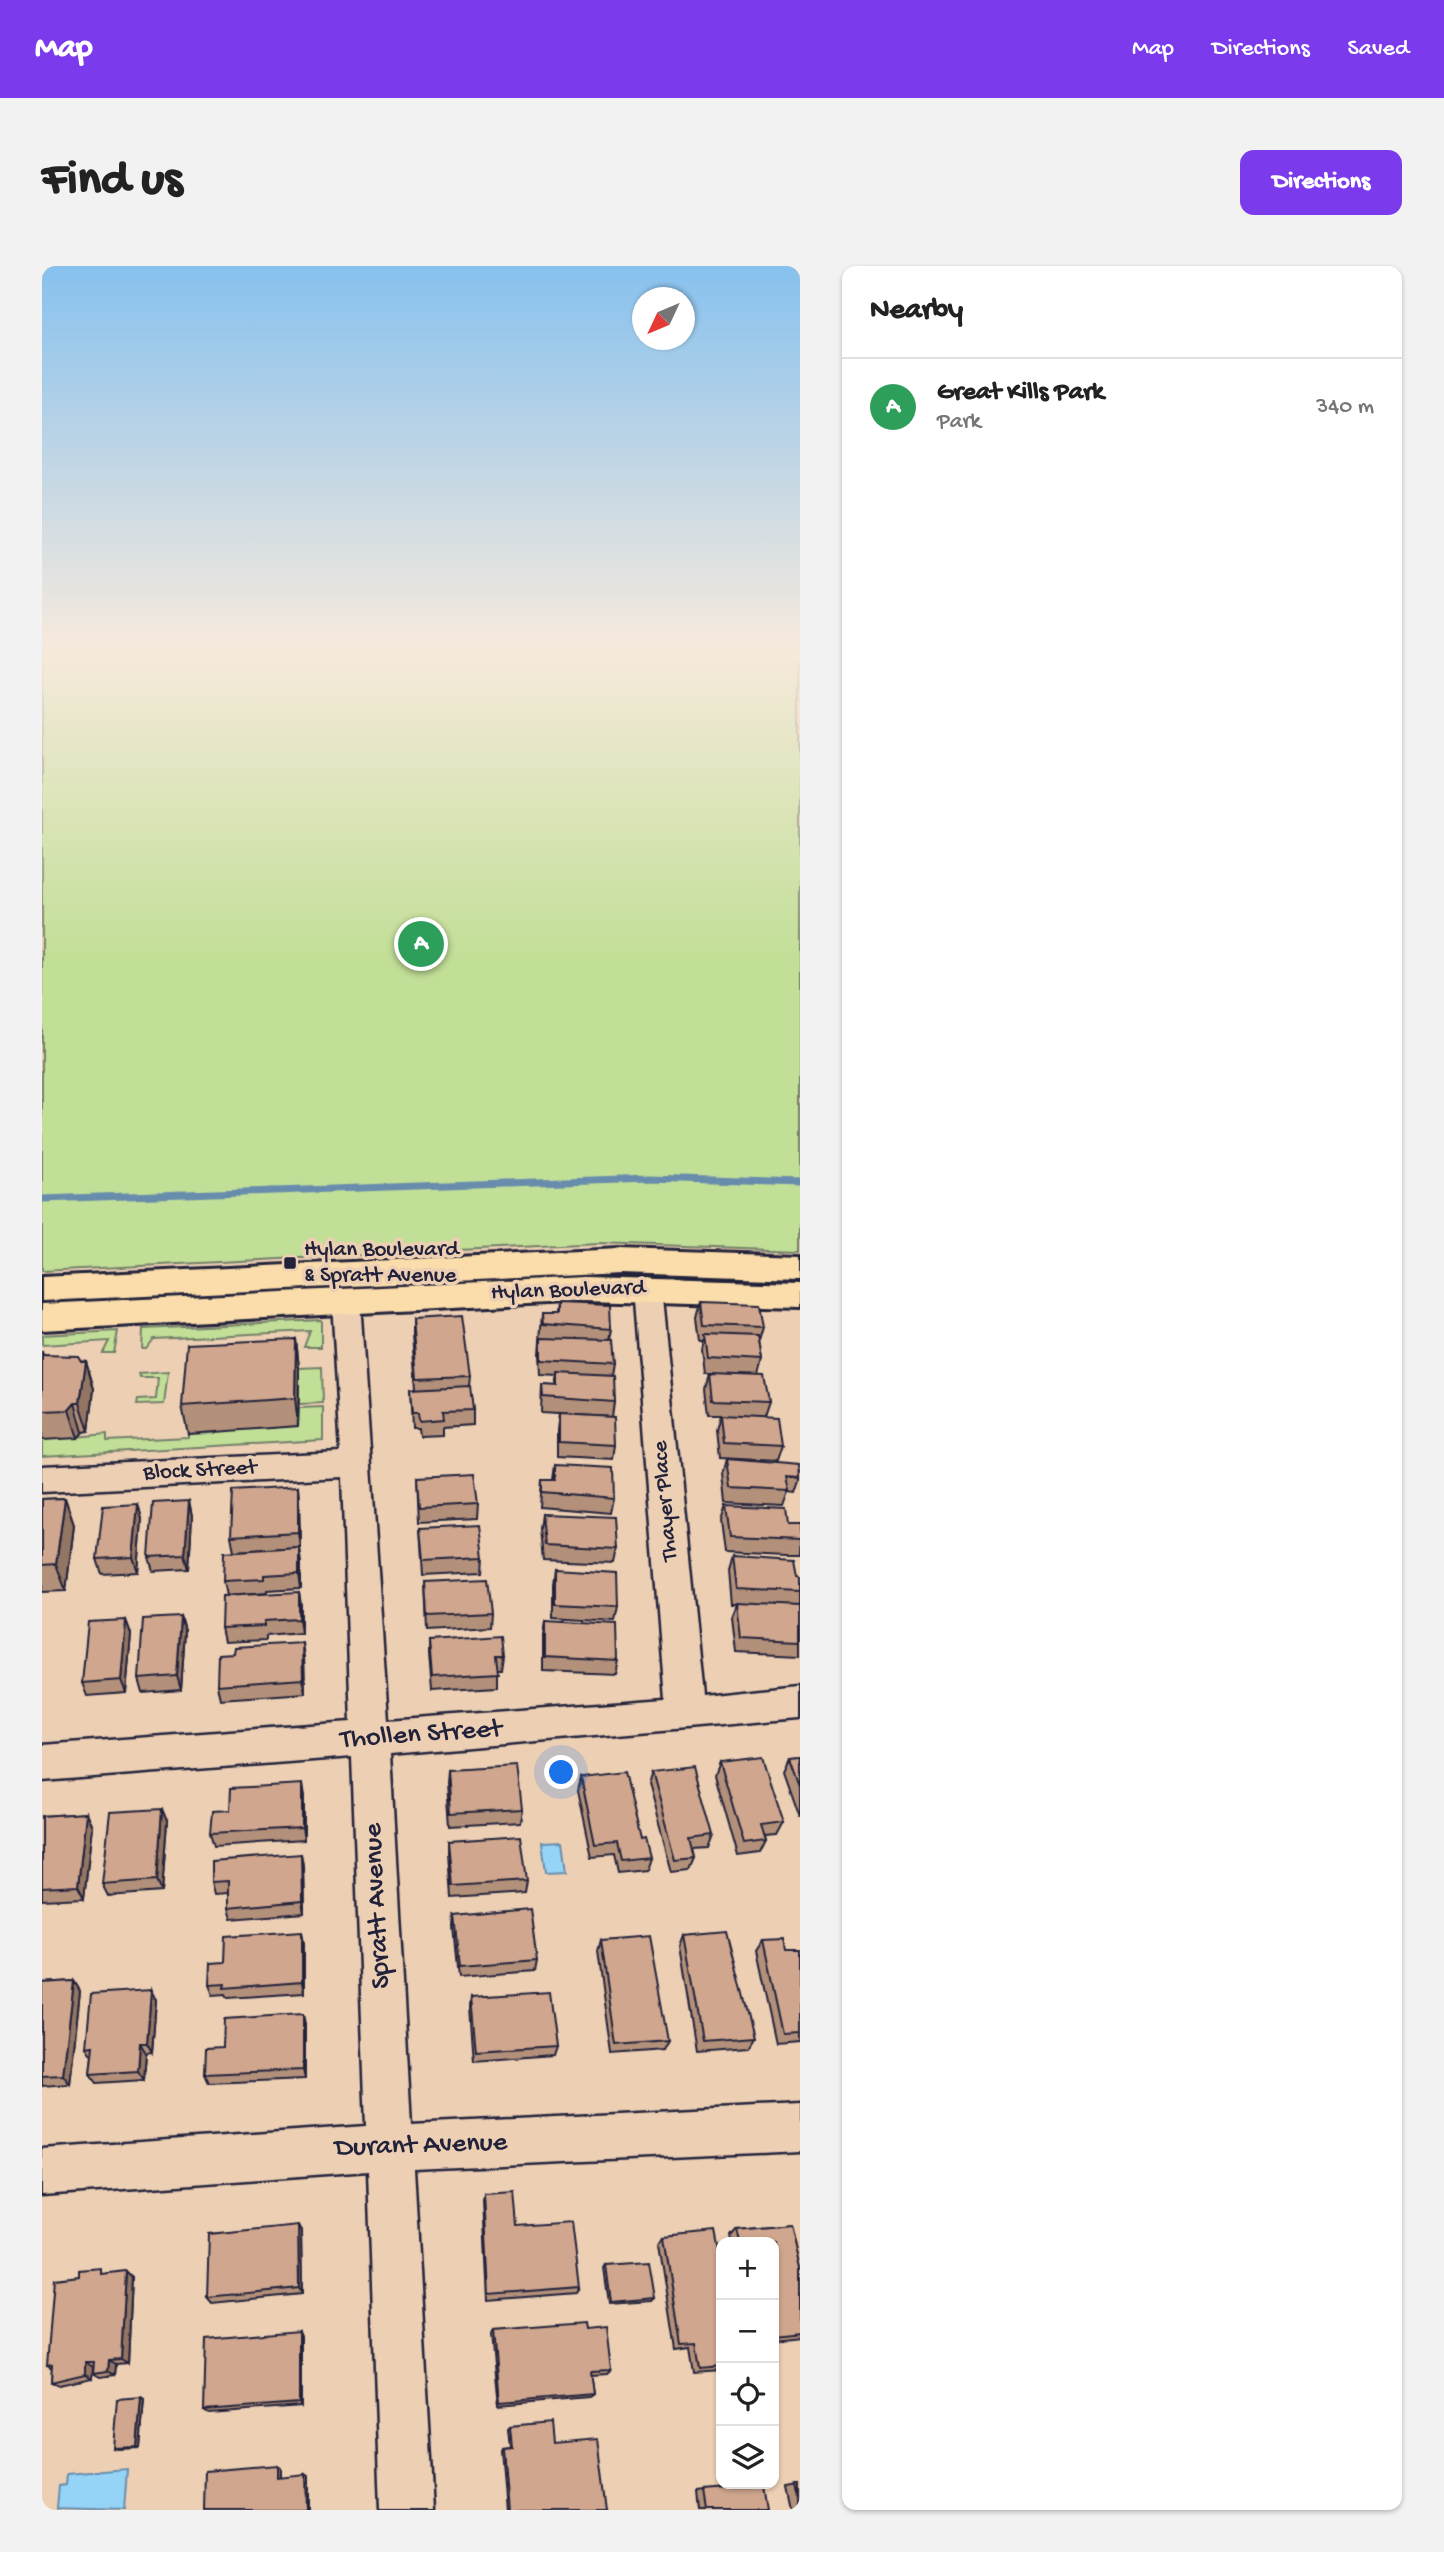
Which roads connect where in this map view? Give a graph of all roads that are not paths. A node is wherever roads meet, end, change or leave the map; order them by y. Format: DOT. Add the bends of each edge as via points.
graph roads {
  1 [pos="800,1268"];
  2 [pos="647,1288"];
  3 [pos="42,1289"];
  4 [pos="800,1295"];
  5 [pos="346,1301"];
  6 [pos="42,1317"];
  7 [pos="357,1464"];
  8 [pos="42,1479"];
  9 [pos="800,1702"];
  10 [pos="686,1714"];
  11 [pos="370,1739"];
  12 [pos="42,1763"];
  13 [pos="800,2128"];
  14 [pos="390,2149"];
  15 [pos="42,2172"];
  16 [pos="407,2510"];
  1 -- 3 [label="main road, Hylan Boulevard" via="609,1261"];
  2 -- 4 [label="main road, Hylan Boulevard"];
  2 -- 5 [label="main road, Hylan Boulevard"];
  2 -- 10 [label="street, Thayer Place"];
  5 -- 6 [label="main road, Hylan Boulevard"];
  5 -- 7 [label="street, Spratt Avenue"];
  7 -- 8 [label="street, Block Street"];
  7 -- 11 [label="street, Spratt Avenue"];
  9 -- 10 [label="street, Thollen Street"];
  10 -- 11 [label="street, Thollen Street"];
  11 -- 12 [label="street, Thollen Street"];
  11 -- 14 [label="street, Spratt Avenue"];
  13 -- 14 [label="street, Durant Avenue"];
  14 -- 15 [label="street, Durant Avenue"];
  14 -- 16 [label="street, Spratt Avenue"];
}
